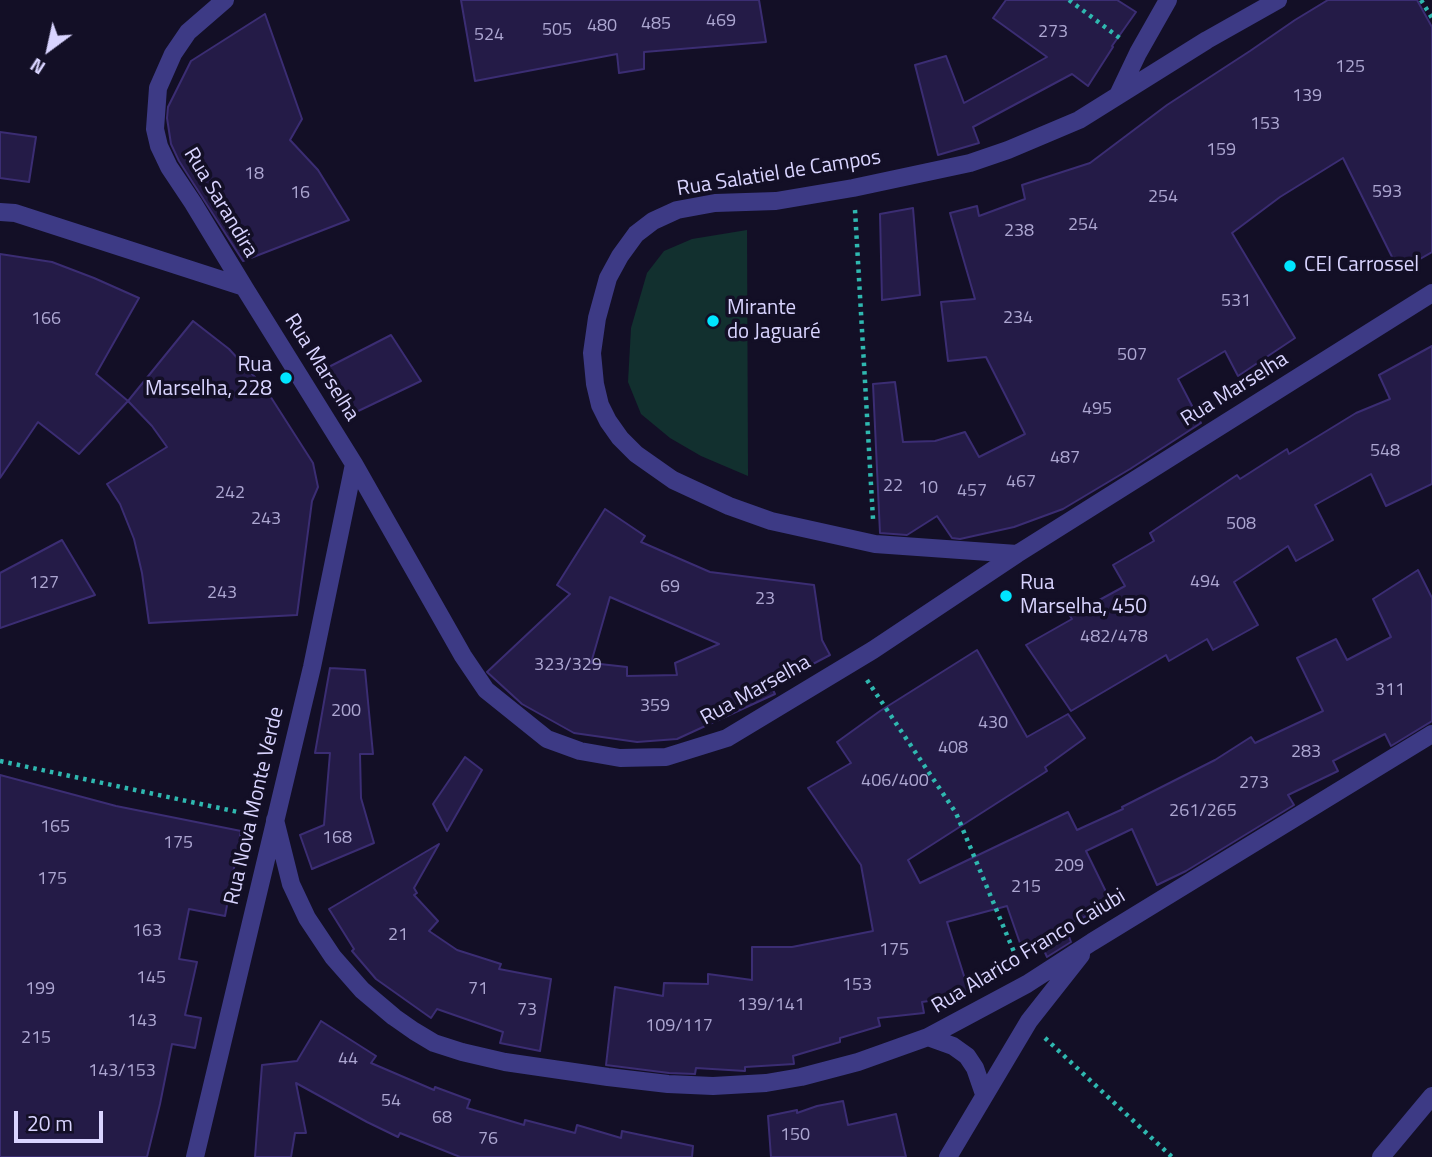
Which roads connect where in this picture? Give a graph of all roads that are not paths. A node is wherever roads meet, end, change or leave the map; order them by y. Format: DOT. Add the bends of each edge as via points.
graph roads {
  1 [pos="225,0"];
  2 [pos="1168,0"];
  3 [pos="1275,1"];
  4 [pos="1118,95"];
  5 [pos="0,212"];
  6 [pos="244,287"];
  7 [pos="1432,293"];
  8 [pos="354,464"];
  9 [pos="1017,554"];
  10 [pos="1432,734"];
  11 [pos="275,820"];
  12 [pos="1092,942"];
  13 [pos="928,1037"];
  14 [pos="984,1094"];
  15 [pos="1432,1096"];
  16 [pos="196,1156"];
  17 [pos="948,1157"];
  18 [pos="1381,1157"];
  1 -- 6 [label="street, Rua Sarandira" via="188,32 173,54 158,88 155,129 169,167"];
  2 -- 4 [label="street"];
  3 -- 4 [label="street, Rua Salatiel de Campos"];
  4 -- 9 [label="street, Rua Salatiel de Campos" via="1079,120 970,163 776,201 715,203 677,210 636,234 608,278 597,318 592,352 595,384 607,421 636,454 673,480 771,521 875,544"];
  5 -- 6 [label="street"];
  6 -- 8 [label="street, Rua Marselha"];
  7 -- 9 [label="street, Rua Marselha"];
  8 -- 9 [label="street, Rua Marselha" via="486,690 547,739 620,758 666,757 727,738 873,650"];
  8 -- 11 [label="street, Rua Nova Monte Verde"];
  10 -- 12 [label="street, Rua Alarico Franco Caiubi"];
  11 -- 13 [label="street, Rua Alarico Franco Caiubi" via="291,884 333,957 394,1017 443,1046 505,1062 656,1083 713,1086 801,1077"];
  11 -- 16 [label="street, Rua Nova Monte Verde"];
  12 -- 13 [label="street, Rua Alarico Franco Caiubi" via="1027,984"];
  12 -- 14 [label="street" via="1029,1020"];
  13 -- 14 [label="street" via="967,1056"];
  14 -- 17 [label="street"];
  15 -- 18 [label="street"];
}
